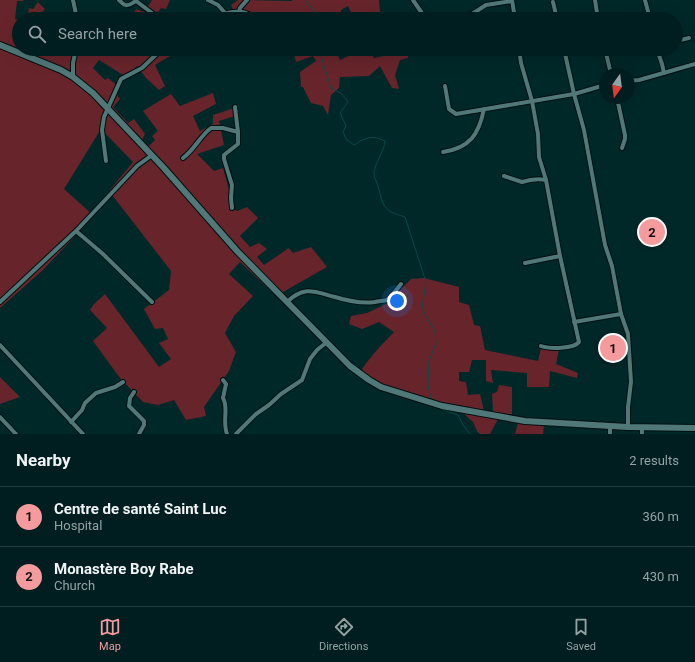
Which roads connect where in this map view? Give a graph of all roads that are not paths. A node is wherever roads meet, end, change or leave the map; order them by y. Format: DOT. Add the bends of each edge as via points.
graph roads {
  1 [pos="74,0"];
  2 [pos="119,0"];
  3 [pos="208,0"];
  4 [pos="246,0"];
  5 [pos="413,0"];
  6 [pos="512,0"];
  7 [pos="595,0"];
  8 [pos="645,0"];
  9 [pos="136,1"];
  10 [pos="553,2"];
  11 [pos="76,12"];
  12 [pos="151,12"];
  13 [pos="224,12"];
  14 [pos="239,12"];
  15 [pos="420,12"];
  16 [pos="475,12"];
  17 [pos="514,12"];
  18 [pos="555,12"];
  19 [pos="597,12"];
  20 [pos="648,12"];
  21 [pos="689,38"];
  22 [pos="683,39"];
  23 [pos="0,45"];
  24 [pos="12,50"];
  25 [pos="27,56"];
  26 [pos="74,56"];
  27 [pos="155,56"];
  28 [pos="520,56"];
  29 [pos="566,56"];
  30 [pos="607,56"];
  31 [pos="659,56"];
  32 [pos="695,64"];
  33 [pos="610,68"];
  34 [pos="664,73"];
  35 [pos="72,76"];
  36 [pos="635,80"];
  37 [pos="445,86"];
  38 [pos="599,87"];
  39 [pos="574,94"];
  40 [pos="532,101"];
  41 [pos="618,104"];
  42 [pos="108,107"];
  43 [pos="235,107"];
  44 [pos="484,110"];
  45 [pos="238,132"];
  46 [pos="622,148"];
  47 [pos="443,152"];
  48 [pos="152,155"];
  49 [pos="183,158"];
  50 [pos="106,161"];
  51 [pos="504,176"];
  52 [pos="546,180"];
  53 [pos="232,208"];
  54 [pos="76,231"];
  55 [pos="560,256"];
  56 [pos="525,263"];
  57 [pos="401,284"];
  58 [pos="0,302"];
  59 [pos="152,302"];
  60 [pos="287,302"];
  61 [pos="621,314"];
  62 [pos="574,322"];
  63 [pos="327,342"];
  64 [pos="0,345"];
  65 [pos="541,346"];
  66 [pos="223,380"];
  67 [pos="123,382"];
  68 [pos="134,392"];
  69 [pos="0,417"];
  70 [pos="71,422"];
  71 [pos="610,426"];
  72 [pos="628,428"];
  73 [pos="695,428"];
  74 [pos="642,431"];
  75 [pos="16,434"];
  76 [pos="83,434"];
  77 [pos="139,434"];
  78 [pos="228,434"];
  79 [pos="236,434"];
  80 [pos="610,434"];
  1 -- 11 [label="street"];
  2 -- 9 [label="street" via="125,6"];
  3 -- 13 [label="street" via="218,4"];
  4 -- 14 [label="street"];
  5 -- 15 [label="street"];
  6 -- 16 [label="street" via="486,5"];
  6 -- 17 [label="street"];
  7 -- 19 [label="street"];
  8 -- 20 [label="street"];
  9 -- 12 [label="street"];
  10 -- 18 [label="street"];
  21 -- 22 [label="street"];
  23 -- 24 [label="main road"];
  25 -- 35 [label="main road"];
  26 -- 35 [label="street"];
  27 -- 42 [label="street" via="142,68 121,79"];
  28 -- 40 [label="street"];
  29 -- 39 [label="street"];
  30 -- 33 [label="street"];
  31 -- 34 [label="street"];
  32 -- 34 [label="street"];
  34 -- 36 [label="street"];
  35 -- 42 [label="main road"];
  37 -- 44 [label="street" via="449,109 453,113"];
  38 -- 39 [label="street"];
  39 -- 40 [label="street"];
  39 -- 61 [label="street" via="584,130 605,245 612,266"];
  40 -- 44 [label="street"];
  40 -- 52 [label="street" via="539,157"];
  41 -- 46 [label="street" via="625,135"];
  42 -- 48 [label="main road"];
  42 -- 50 [label="street" via="102,130"];
  43 -- 45 [label="street"];
  44 -- 47 [label="street" via="475,135 460,147"];
  45 -- 49 [label="street" via="211,128"];
  45 -- 53 [label="street" via="238,144 224,155 232,185"];
  48 -- 54 [label="street" via="137,166"];
  48 -- 60 [label="main road" via="237,251"];
  51 -- 52 [label="street" via="522,182 538,178"];
  52 -- 55 [label="street"];
  54 -- 58 [label="street"];
  54 -- 59 [label="street"];
  55 -- 56 [label="street"];
  55 -- 62 [label="street"];
  57 -- 60 [label="street" via="387,300 368,303 314,291 293,296"];
  60 -- 63 [label="main road"];
  61 -- 62 [label="street"];
  61 -- 72 [label="street" via="628,334 631,382"];
  62 -- 65 [label="street" via="578,344 554,349"];
  63 -- 71 [label="main road" via="350,366 381,387 442,406 525,421"];
  63 -- 79 [label="street" via="310,359 302,380 256,414"];
  64 -- 70 [label="street"];
  66 -- 78 [label="street" via="226,384 223,398 226,403 225,427"];
  67 -- 70 [label="street" via="96,393"];
  68 -- 77 [label="street" via="129,406 144,420"];
  69 -- 75 [label="street"];
  70 -- 76 [label="street"];
  71 -- 72 [label="main road"];
  71 -- 80 [label="street"];
  72 -- 74 [label="main road"];
  73 -- 74 [label="main road"];
}
